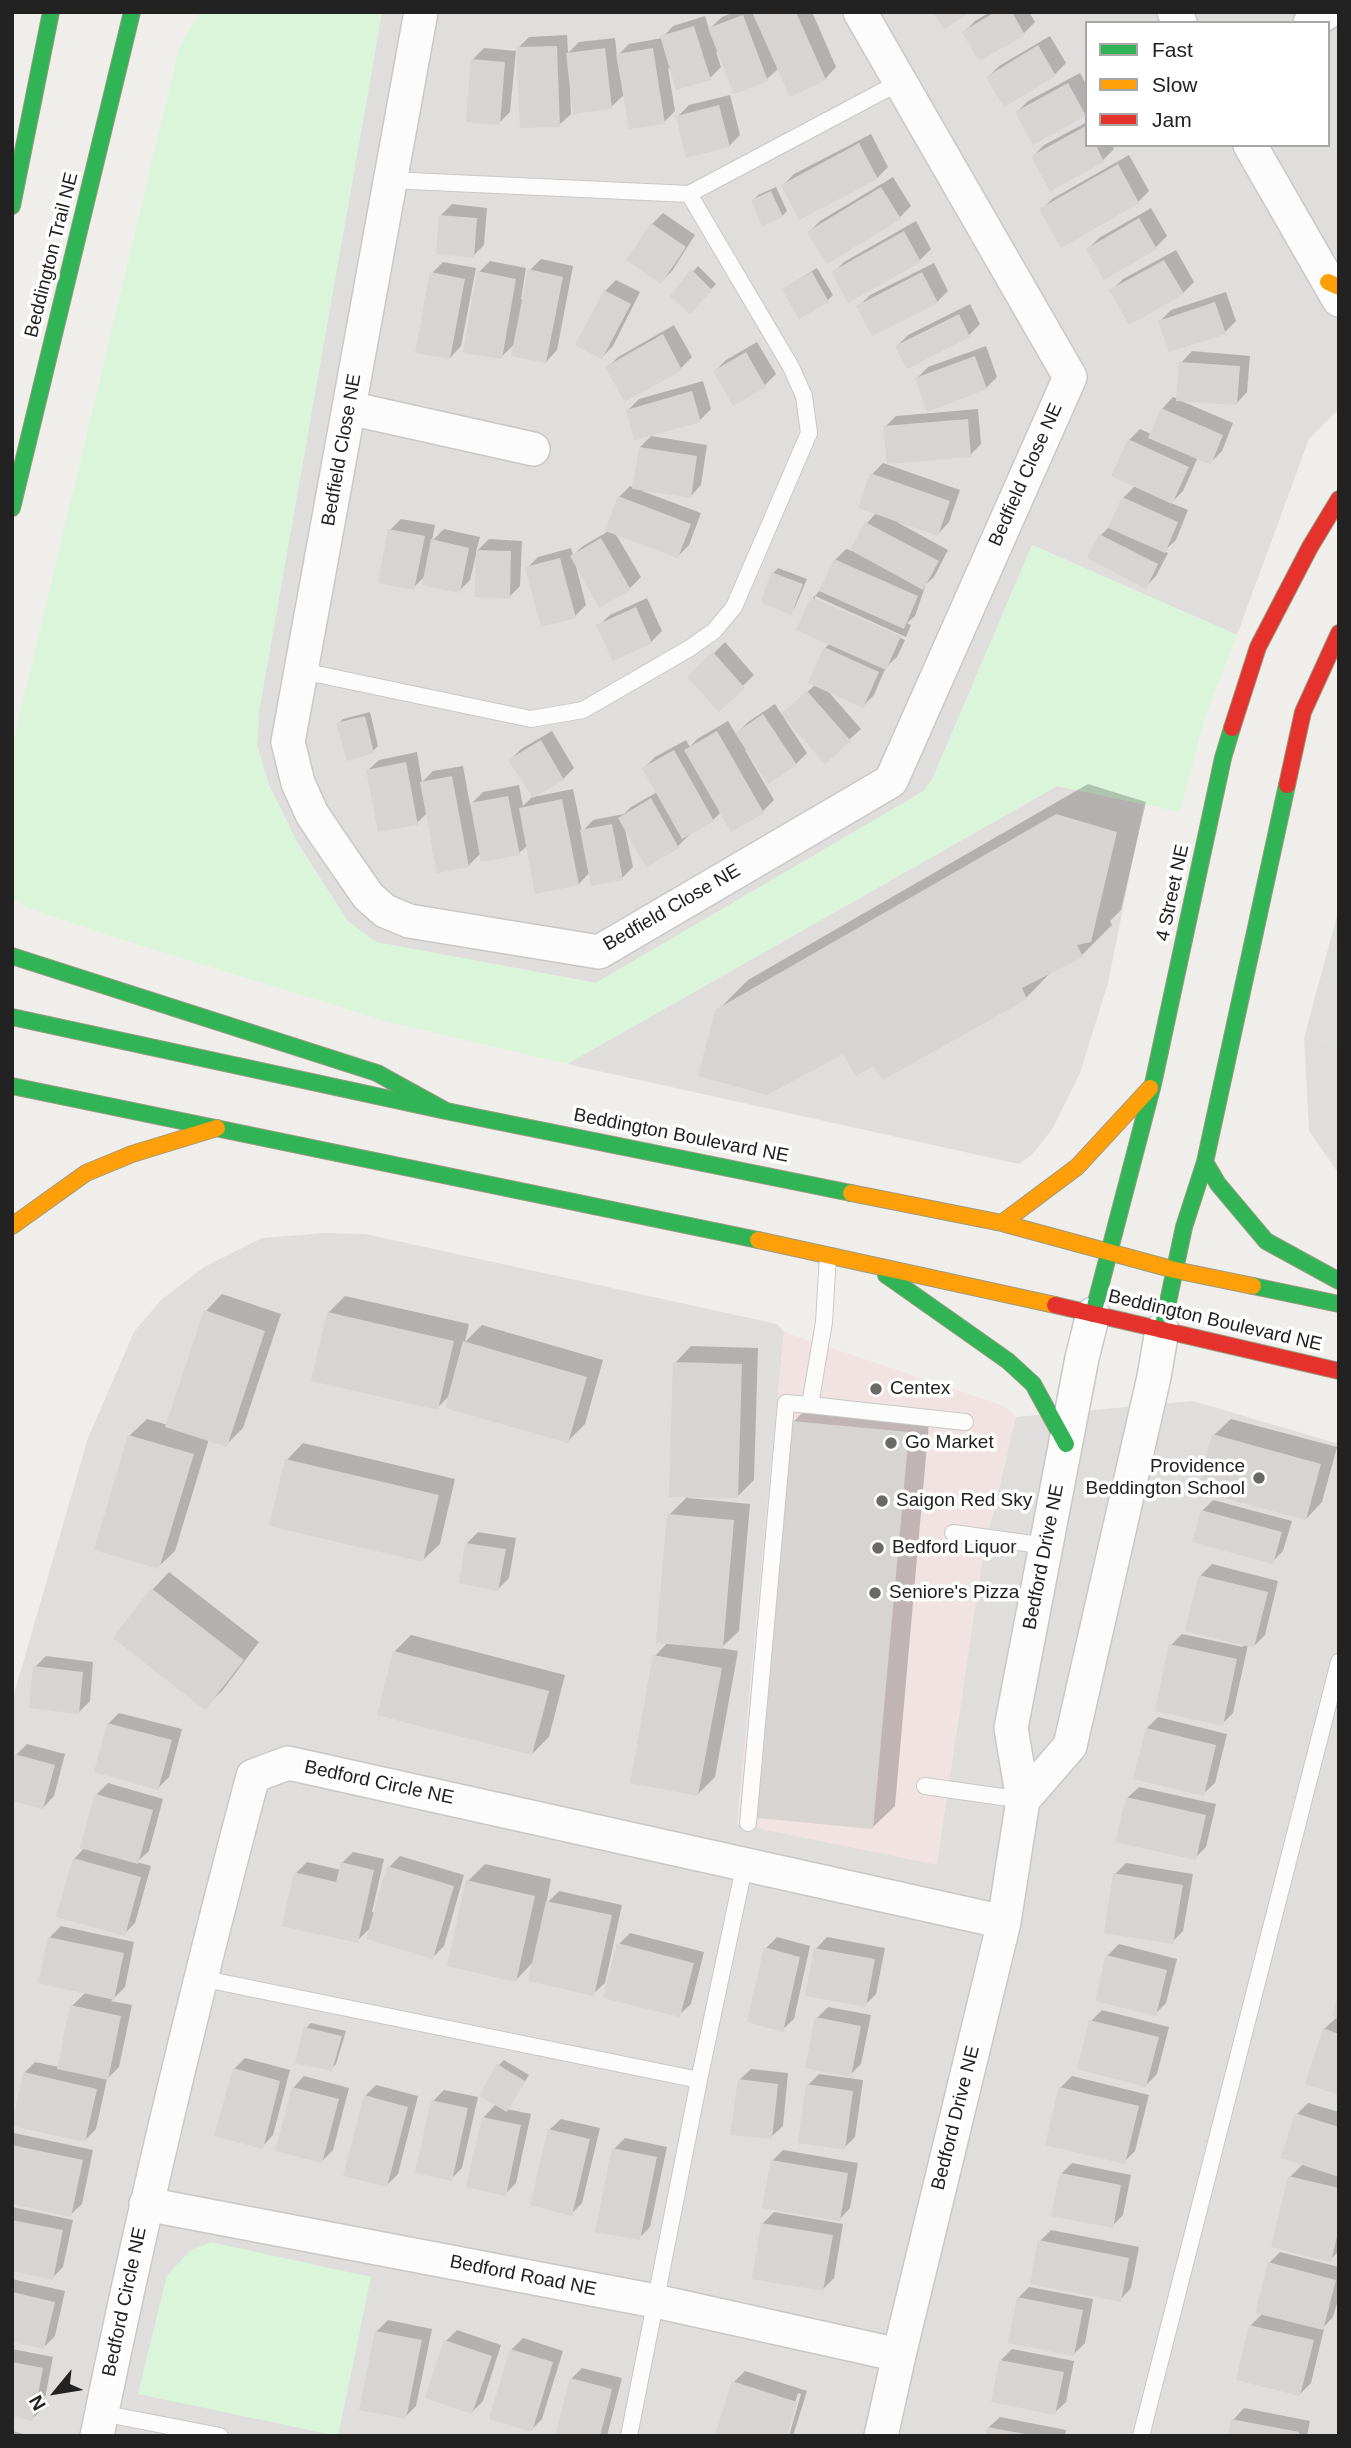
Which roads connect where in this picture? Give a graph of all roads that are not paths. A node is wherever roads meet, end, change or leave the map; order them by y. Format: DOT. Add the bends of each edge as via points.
graph roads {
  1 [pos="51,12"];
  2 [pos="132,12"];
  3 [pos="421,12"];
  4 [pos="860,12"];
  5 [pos="900,82"];
  6 [pos="1251,147"];
  7 [pos="389,180"];
  8 [pos="689,194"];
  9 [pos="12,206"];
  10 [pos="1335,289"];
  11 [pos="349,408"];
  12 [pos="533,449"];
  13 [pos="1339,499"];
  14 [pos="12,508"];
  15 [pos="1339,633"];
  16 [pos="302,671"];
  17 [pos="12,956"];
  18 [pos="12,1017"];
  19 [pos="1153,1084"];
  20 [pos="12,1086"];
  21 [pos="446,1111"];
  22 [pos="217,1128"];
  23 [pos="1205,1162"];
  24 [pos="1002,1223"];
  25 [pos="12,1226"];
  26 [pos="1109,1252"];
  27 [pos="828,1256"];
  28 [pos="873,1266"];
  29 [pos="1175,1270"];
  30 [pos="1339,1281"];
  31 [pos="1339,1304"];
  32 [pos="1093,1314"];
  33 [pos="1162,1330"];
  34 [pos="1339,1371"];
  35 [pos="810,1405"];
  36 [pos="965,1422"];
  37 [pos="1066,1444"];
  38 [pos="953,1533"];
  39 [pos="1047,1546"];
  40 [pos="1339,1662"];
  41 [pos="925,1786"];
  42 [pos="1023,1800"];
  43 [pos="748,1823"];
  44 [pos="745,1863"];
  45 [pos="1004,1922"];
  46 [pos="200,1978"];
  47 [pos="699,2080"];
  48 [pos="146,2204"];
  49 [pos="655,2301"];
  50 [pos="899,2356"];
  51 [pos="99,2424"];
  52 [pos="220,2436"];
  53 [pos="629,2436"];
  54 [pos="881,2436"];
  55 [pos="1141,2436"];
  1 -- 9 [label="main road"];
  2 -- 14 [label="main road, Beddington Trail NE"];
  3 -- 7 [label="street, Bedfield Close NE"];
  4 -- 5 [label="street, Bedfield Close NE"];
  5 -- 8 [label="lane"];
  5 -- 16 [label="street, Bedfield Close NE" via="1070,377 891,781 598,952 409,921 368,897 312,814 298,783 288,742"];
  6 -- 10 [label="street"];
  7 -- 8 [label="lane"];
  7 -- 11 [label="street, Bedfield Close NE"];
  8 -- 16 [label="lane" via="792,367 804,396 809,433 734,607 714,631 690,648 583,710 531,719"];
  11 -- 12 [label="street"];
  11 -- 16 [label="street, Bedfield Close NE"];
  13 -- 19 [label="main road, 4 Street NE" via="1258,647 1223,758"];
  15 -- 23 [label="main road" via="1303,712"];
  17 -- 21 [label="main road" via="377,1073"];
  18 -- 21 [label="main road, Beddington Boulevard NE"];
  19 -- 24 [label="main road" via="1077,1167"];
  19 -- 26 [label="main road, 4 Street NE"];
  20 -- 22 [label="main road, Beddington Boulevard NE"];
  21 -- 24 [label="main road, Beddington Boulevard NE"];
  22 -- 25 [label="main road" via="86,1173"];
  22 -- 27 [label="main road, Beddington Boulevard NE"];
  23 -- 29 [label="main road"];
  23 -- 30 [label="main road" via="1266,1241"];
  24 -- 26 [label="main road, Beddington Boulevard NE"];
  26 -- 29 [label="main road, Beddington Boulevard NE"];
  26 -- 32 [label="main road, 4 Street NE"];
  27 -- 28 [label="main road, Beddington Boulevard NE"];
  27 -- 35 [label="lane" via="824,1322"];
  28 -- 32 [label="main road, Beddington Boulevard NE"];
  28 -- 37 [label="main road" via="1008,1361 1033,1384"];
  29 -- 31 [label="main road, Beddington Boulevard NE"];
  29 -- 33 [label="main road"];
  32 -- 33 [label="main road, Beddington Boulevard NE"];
  32 -- 37 [label="street, Bedford Drive NE"];
  33 -- 34 [label="main road, Beddington Boulevard NE"];
  33 -- 42 [label="street" via="1070,1746"];
  35 -- 36 [label="lane"];
  35 -- 43 [label="lane" via="786,1403"];
  37 -- 39 [label="street, Bedford Drive NE"];
  38 -- 39 [label="lane"];
  39 -- 42 [label="street, Bedford Drive NE" via="1011,1728"];
  40 -- 55 [label="lane"];
  41 -- 42 [label="lane"];
  42 -- 45 [label="street, Bedford Drive NE"];
  44 -- 45 [label="street, Bedford Circle NE"];
  44 -- 46 [label="street, Bedford Circle NE" via="288,1763 253,1776"];
  44 -- 47 [label="lane"];
  45 -- 50 [label="street, Bedford Drive NE"];
  46 -- 47 [label="lane"];
  46 -- 48 [label="street, Bedford Circle NE"];
  47 -- 49 [label="lane"];
  48 -- 49 [label="street, Bedford Road NE"];
  48 -- 51 [label="street, Bedford Circle NE"];
  49 -- 50 [label="street, Bedford Road NE"];
  49 -- 53 [label="lane"];
  50 -- 54 [label="street, Bedford Drive NE"];
  51 -- 52 [label="lane"];
}
